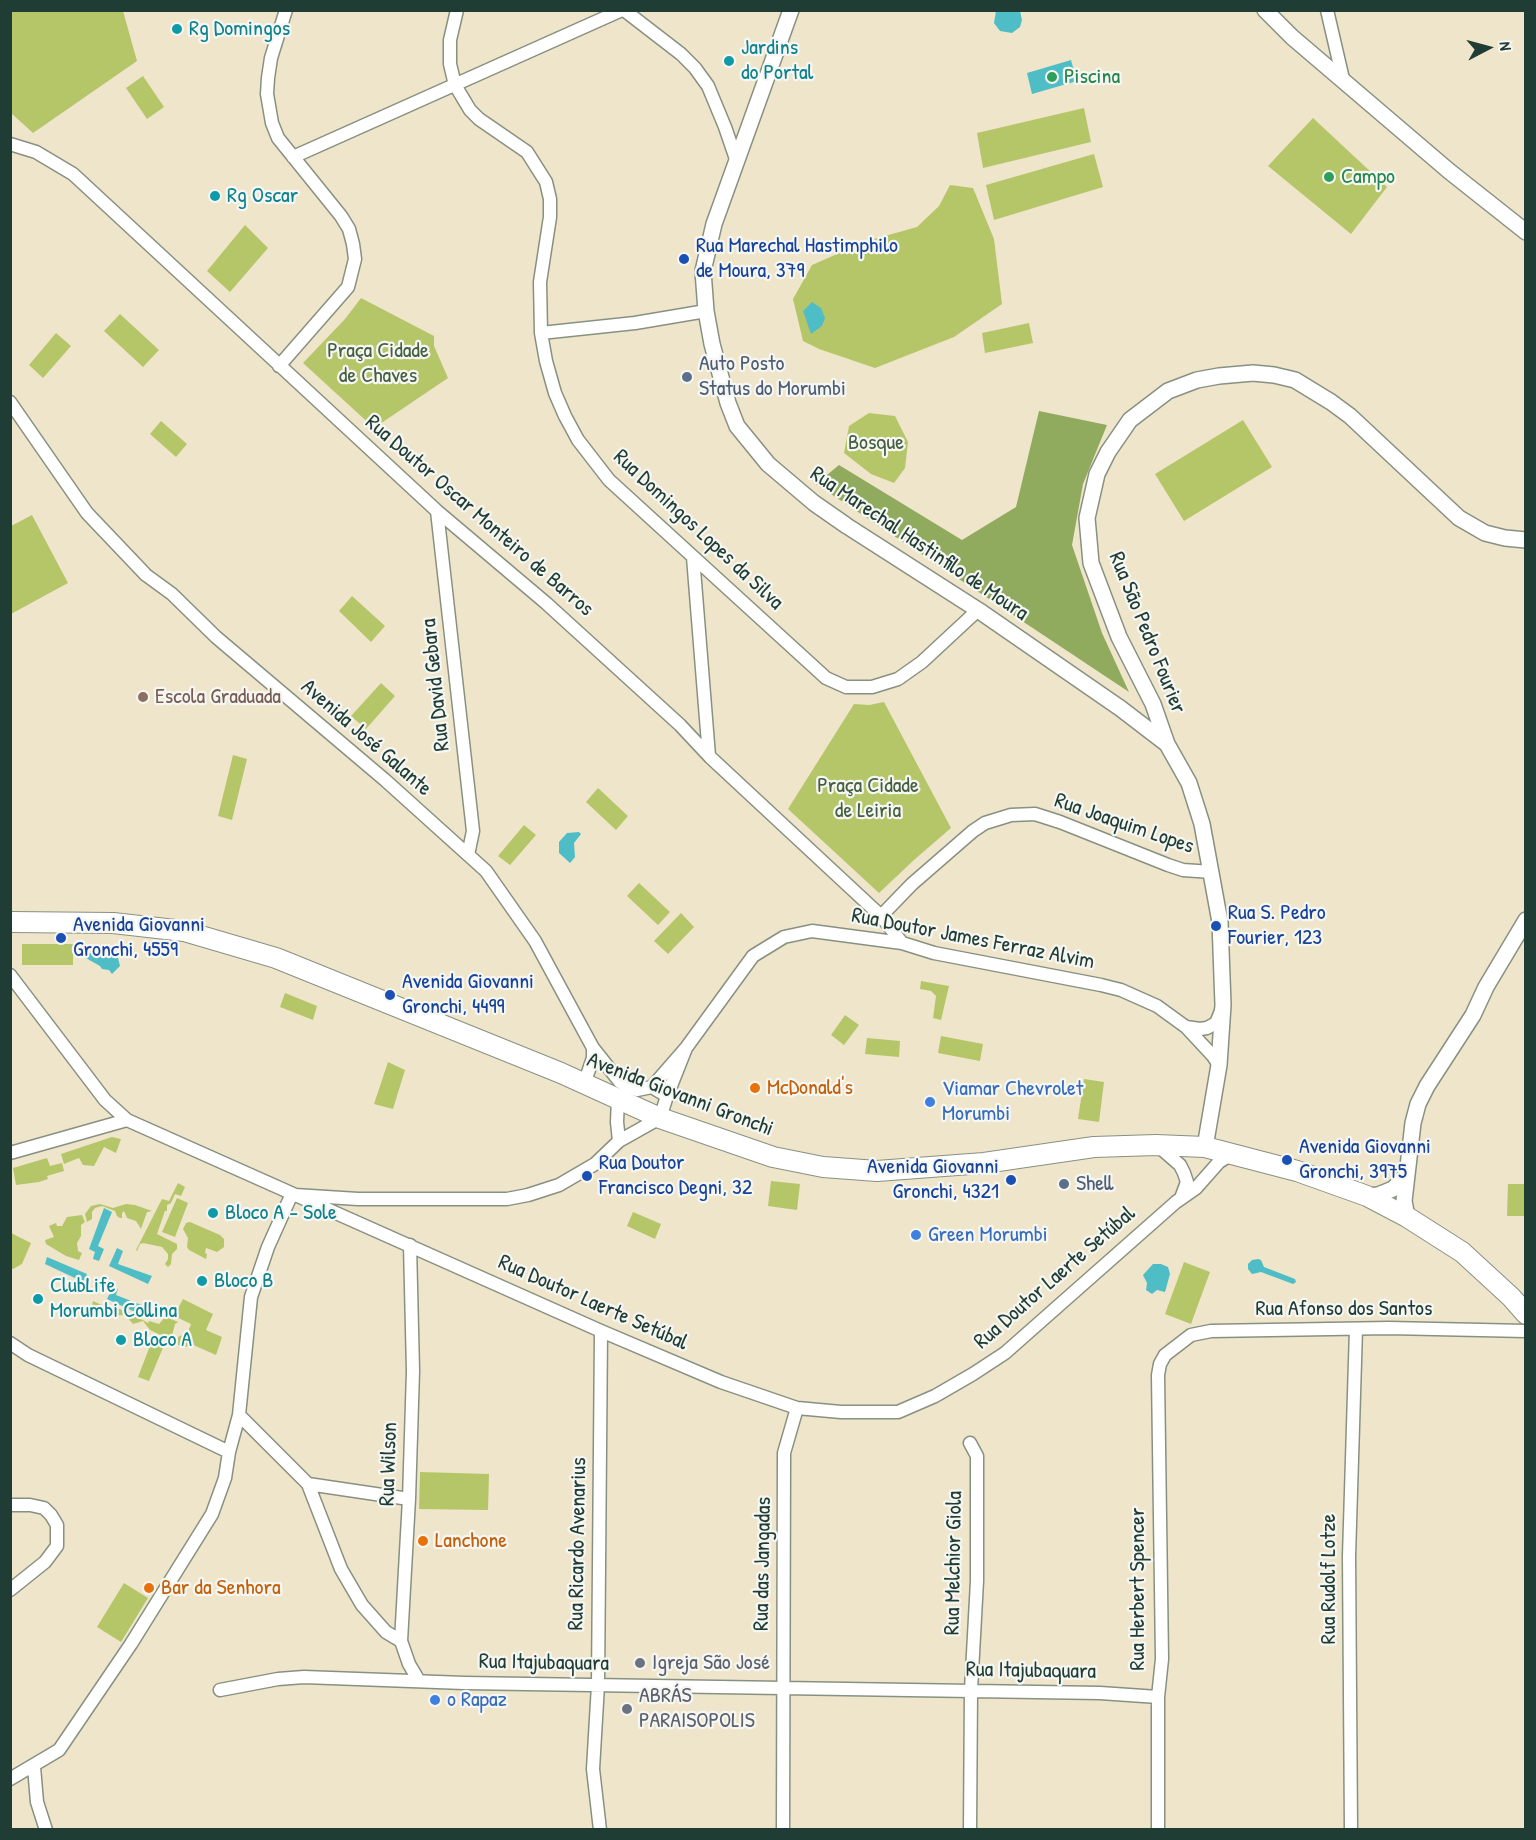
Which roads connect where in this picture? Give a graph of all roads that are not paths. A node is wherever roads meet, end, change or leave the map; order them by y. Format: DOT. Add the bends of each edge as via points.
graph roads {
  1 [pos="285,10"];
  2 [pos="457,10"];
  3 [pos="623,10"];
  4 [pos="791,10"];
  5 [pos="1265,10"];
  6 [pos="1327,10"];
  7 [pos="1342,79"];
  8 [pos="455,85"];
  9 [pos="10,144"];
  10 [pos="293,157"];
  11 [pos="736,159"];
  12 [pos="1526,232"];
  13 [pos="706,311"];
  14 [pos="540,333"];
  15 [pos="279,366"];
  16 [pos="10,402"];
  17 [pos="437,511"];
  18 [pos="1526,540"];
  19 [pos="693,557"];
  20 [pos="978,610"];
  21 [pos="1147,691"];
  22 [pos="1120,708"];
  23 [pos="1167,744"];
  24 [pos="710,757"];
  25 [pos="468,855"];
  26 [pos="1212,872"];
  27 [pos="880,916"];
  28 [pos="1526,920"];
  29 [pos="10,922"];
  30 [pos="902,943"];
  31 [pos="10,975"];
  32 [pos="1223,1005"];
  33 [pos="1186,1028"];
  34 [pos="593,1048"];
  35 [pos="686,1048"];
  36 [pos="1219,1065"];
  37 [pos="584,1084"];
  38 [pos="652,1087"];
  39 [pos="667,1096"];
  40 [pos="618,1099"];
  41 [pos="660,1118"];
  42 [pos="127,1120"];
  43 [pos="620,1141"];
  44 [pos="1156,1144"];
  45 [pos="1205,1147"];
  46 [pos="10,1153"];
  47 [pos="1232,1154"];
  48 [pos="1407,1175"];
  49 [pos="295,1195"];
  50 [pos="1367,1196"];
  51 [pos="1178,1200"];
  52 [pos="1407,1217"];
  53 [pos="410,1245"];
  54 [pos="1526,1314"];
  55 [pos="1356,1329"];
  56 [pos="601,1331"];
  57 [pos="1526,1331"];
  58 [pos="10,1343"];
  59 [pos="1168,1352"];
  60 [pos="797,1408"];
  61 [pos="239,1415"];
  62 [pos="970,1443"];
  63 [pos="230,1452"];
  64 [pos="308,1484"];
  65 [pos="410,1499"];
  66 [pos="10,1505"];
  67 [pos="10,1590"];
  68 [pos="401,1641"];
  69 [pos="419,1681"];
  70 [pos="598,1685"];
  71 [pos="783,1688"];
  72 [pos="220,1690"];
  73 [pos="971,1690"];
  74 [pos="1158,1697"];
  75 [pos="34,1767"];
  76 [pos="10,1779"];
  77 [pos="46,1830"];
  78 [pos="600,1830"];
  79 [pos="783,1830"];
  80 [pos="970,1830"];
  81 [pos="1158,1830"];
  82 [pos="1352,1830"];
  1 -- 10 [label="street" via="271,58 267,94 272,123"];
  2 -- 8 [label="street, Rua Domingos Lopes da Silva" via="450,40"];
  3 -- 8 [label="street"];
  3 -- 11 [label="street" via="695,68 708,86"];
  4 -- 11 [label="street, Rua Marechal Hastinfilo de Moura"];
  5 -- 7 [label="street"];
  6 -- 7 [label="street"];
  7 -- 12 [label="street"];
  8 -- 10 [label="street"];
  8 -- 14 [label="street, Rua Domingos Lopes da Silva" via="479,119 527,152 546,182 550,217 540,282"];
  9 -- 15 [label="street, Rua Doutor Oscar Monteiro de Barros" via="36,152 73,174"];
  10 -- 15 [label="street" via="349,229 355,259 348,287"];
  11 -- 13 [label="street, Rua Marechal Hastinfilo de Moura" via="703,271"];
  13 -- 14 [label="street"];
  13 -- 20 [label="street, Rua Marechal Hastinfilo de Moura" via="728,404 737,426 768,464 847,526"];
  14 -- 19 [label="street, Rua Domingos Lopes da Silva" via="555,393 578,440 609,480"];
  15 -- 17 [label="street, Rua Doutor Oscar Monteiro de Barros"];
  16 -- 25 [label="street, Avenida José Galante" via="87,513 146,575"];
  17 -- 24 [label="street, Rua Doutor Oscar Monteiro de Barros" via="546,603"];
  17 -- 25 [label="street, Rua David Gebara" via="473,831"];
  18 -- 21 [label="street, Rua São Pedro Fourier" via="1485,533 1459,518 1350,416 1295,380 1253,373 1219,375 1168,391 1130,420 1108,452 1097,474 1087,518 1091,563 1098,584"];
  19 -- 20 [label="street, Rua Domingos Lopes da Silva" via="826,678 846,687 872,687 898,679"];
  19 -- 24 [label="street"];
  20 -- 22 [label="street, Rua Marechal Hastinfilo de Moura"];
  21 -- 22 [label="street" via="1137,704"];
  21 -- 23 [label="street, Rua São Pedro Fourier"];
  22 -- 23 [label="street, Rua Marechal Hastinfilo de Moura"];
  23 -- 26 [label="street, Rua São Pedro Fourier" via="1189,783"];
  24 -- 27 [label="street, Rua Doutor Oscar Monteiro de Barros"];
  25 -- 34 [label="street, Avenida José Galante" via="496,883 535,941"];
  26 -- 27 [label="street, Rua Joaquim Lopes" via="1183,870 1035,814 1011,815 985,822 973,831"];
  26 -- 32 [label="street, Rua São Pedro Fourier" via="1220,922"];
  27 -- 30 [label="street, Rua Doutor Oscar Monteiro de Barros"];
  28 -- 48 [label="street" via="1418,1104"];
  29 -- 37 [label="main road, Avenida Giovanni Gronchi" via="113,923 184,931 276,958"];
  30 -- 33 [label="street, Rua Doutor James Ferraz Alvim" via="934,953 1121,990 1157,1006"];
  30 -- 35 [label="street, Rua Doutor James Ferraz Alvim" via="812,932 784,937 753,956"];
  31 -- 42 [label="street, Rua Doutor Laerte Setúbal" via="105,1100"];
  32 -- 33 [label="street" via="1216,1023 1200,1029"];
  32 -- 36 [label="street, Rua São Pedro Fourier"];
  33 -- 36 [label="street, Rua Doutor James Ferraz Alvim"];
  34 -- 37 [label="street"];
  34 -- 38 [label="street, Avenida José Galante" via="626,1086 637,1090"];
  35 -- 38 [label="street, Rua Doutor James Ferraz Alvim"];
  35 -- 39 [label="street, Rua Doutor James Ferraz Alvim"];
  36 -- 45 [label="street, Rua São Pedro Fourier"];
  37 -- 40 [label="main road, Avenida Giovanni Gronchi"];
  38 -- 39 [label="street, Avenida José Galante"];
  39 -- 41 [label="street"];
  40 -- 41 [label="main road, Avenida Giovanni Gronchi"];
  40 -- 43 [label="street"];
  41 -- 43 [label="street"];
  41 -- 44 [label="main road, Avenida Giovanni Gronchi" via="773,1157 822,1167 877,1171"];
  42 -- 46 [label="street"];
  42 -- 49 [label="street, Rua Doutor Laerte Setúbal"];
  43 -- 49 [label="street" via="571,1179 507,1199"];
  44 -- 45 [label="main road, Avenida Giovanni Gronchi"];
  44 -- 51 [label="street" via="1184,1173 1187,1182"];
  45 -- 47 [label="main road, Avenida Giovanni Gronchi"];
  47 -- 50 [label="main road, Avenida Giovanni Gronchi"];
  47 -- 51 [label="street, Rua Doutor Laerte Setúbal"];
  48 -- 50 [label="street" via="1393,1189"];
  48 -- 52 [label="street"];
  49 -- 53 [label="street, Rua Doutor Laerte Setúbal"];
  49 -- 61 [label="street" via="285,1204 251,1297"];
  50 -- 52 [label="main road, Avenida Giovanni Gronchi"];
  51 -- 60 [label="street, Rua Doutor Laerte Setúbal" via="1005,1353 935,1396 898,1412"];
  52 -- 54 [label="main road, Avenida Giovanni Gronchi" via="1462,1252"];
  53 -- 56 [label="street, Rua Doutor Laerte Setúbal"];
  53 -- 65 [label="street, Rua Wilson"];
  55 -- 57 [label="street, Rua Afonso dos Santos"];
  55 -- 59 [label="street, Rua Afonso dos Santos" via="1211,1330 1191,1335"];
  55 -- 82 [label="street, Rua Rudolf Lotze" via="1349,1556"];
  56 -- 60 [label="street, Rua Doutor Laerte Setúbal" via="721,1382"];
  56 -- 70 [label="street, Rua Ricardo Avenarius"];
  58 -- 63 [label="street"];
  59 -- 74 [label="street, Rua Herbert Spencer" via="1158,1375 1162,1659"];
  60 -- 71 [label="street, Rua das Jangadas" via="784,1453"];
  61 -- 63 [label="street"];
  61 -- 64 [label="street"];
  62 -- 73 [label="street, Rua Melchior Giola" via="977,1456"];
  63 -- 75 [label="street" via="212,1514 76,1728 59,1750"];
  64 -- 65 [label="street"];
  64 -- 68 [label="street" via="341,1569 362,1605 386,1632"];
  65 -- 68 [label="street, Rua Wilson"];
  66 -- 67 [label="street" via="44,1508 57,1525 57,1546 45,1562"];
  68 -- 69 [label="street, Rua Wilson"];
  69 -- 70 [label="street, Rua Itajubaquara"];
  69 -- 72 [label="street, Rua Itajubaquara" via="304,1677"];
  70 -- 71 [label="street, Rua Itajubaquara"];
  70 -- 78 [label="street, Rua Ricardo Avenarius" via="593,1769"];
  71 -- 73 [label="street, Rua Itajubaquara"];
  71 -- 79 [label="street, Rua das Jangadas"];
  73 -- 74 [label="street, Rua Itajubaquara"];
  73 -- 80 [label="street, Rua Melchior Giola"];
  74 -- 81 [label="street, Rua Herbert Spencer"];
  75 -- 76 [label="street"];
  75 -- 77 [label="street" via="37,1802"];
}
